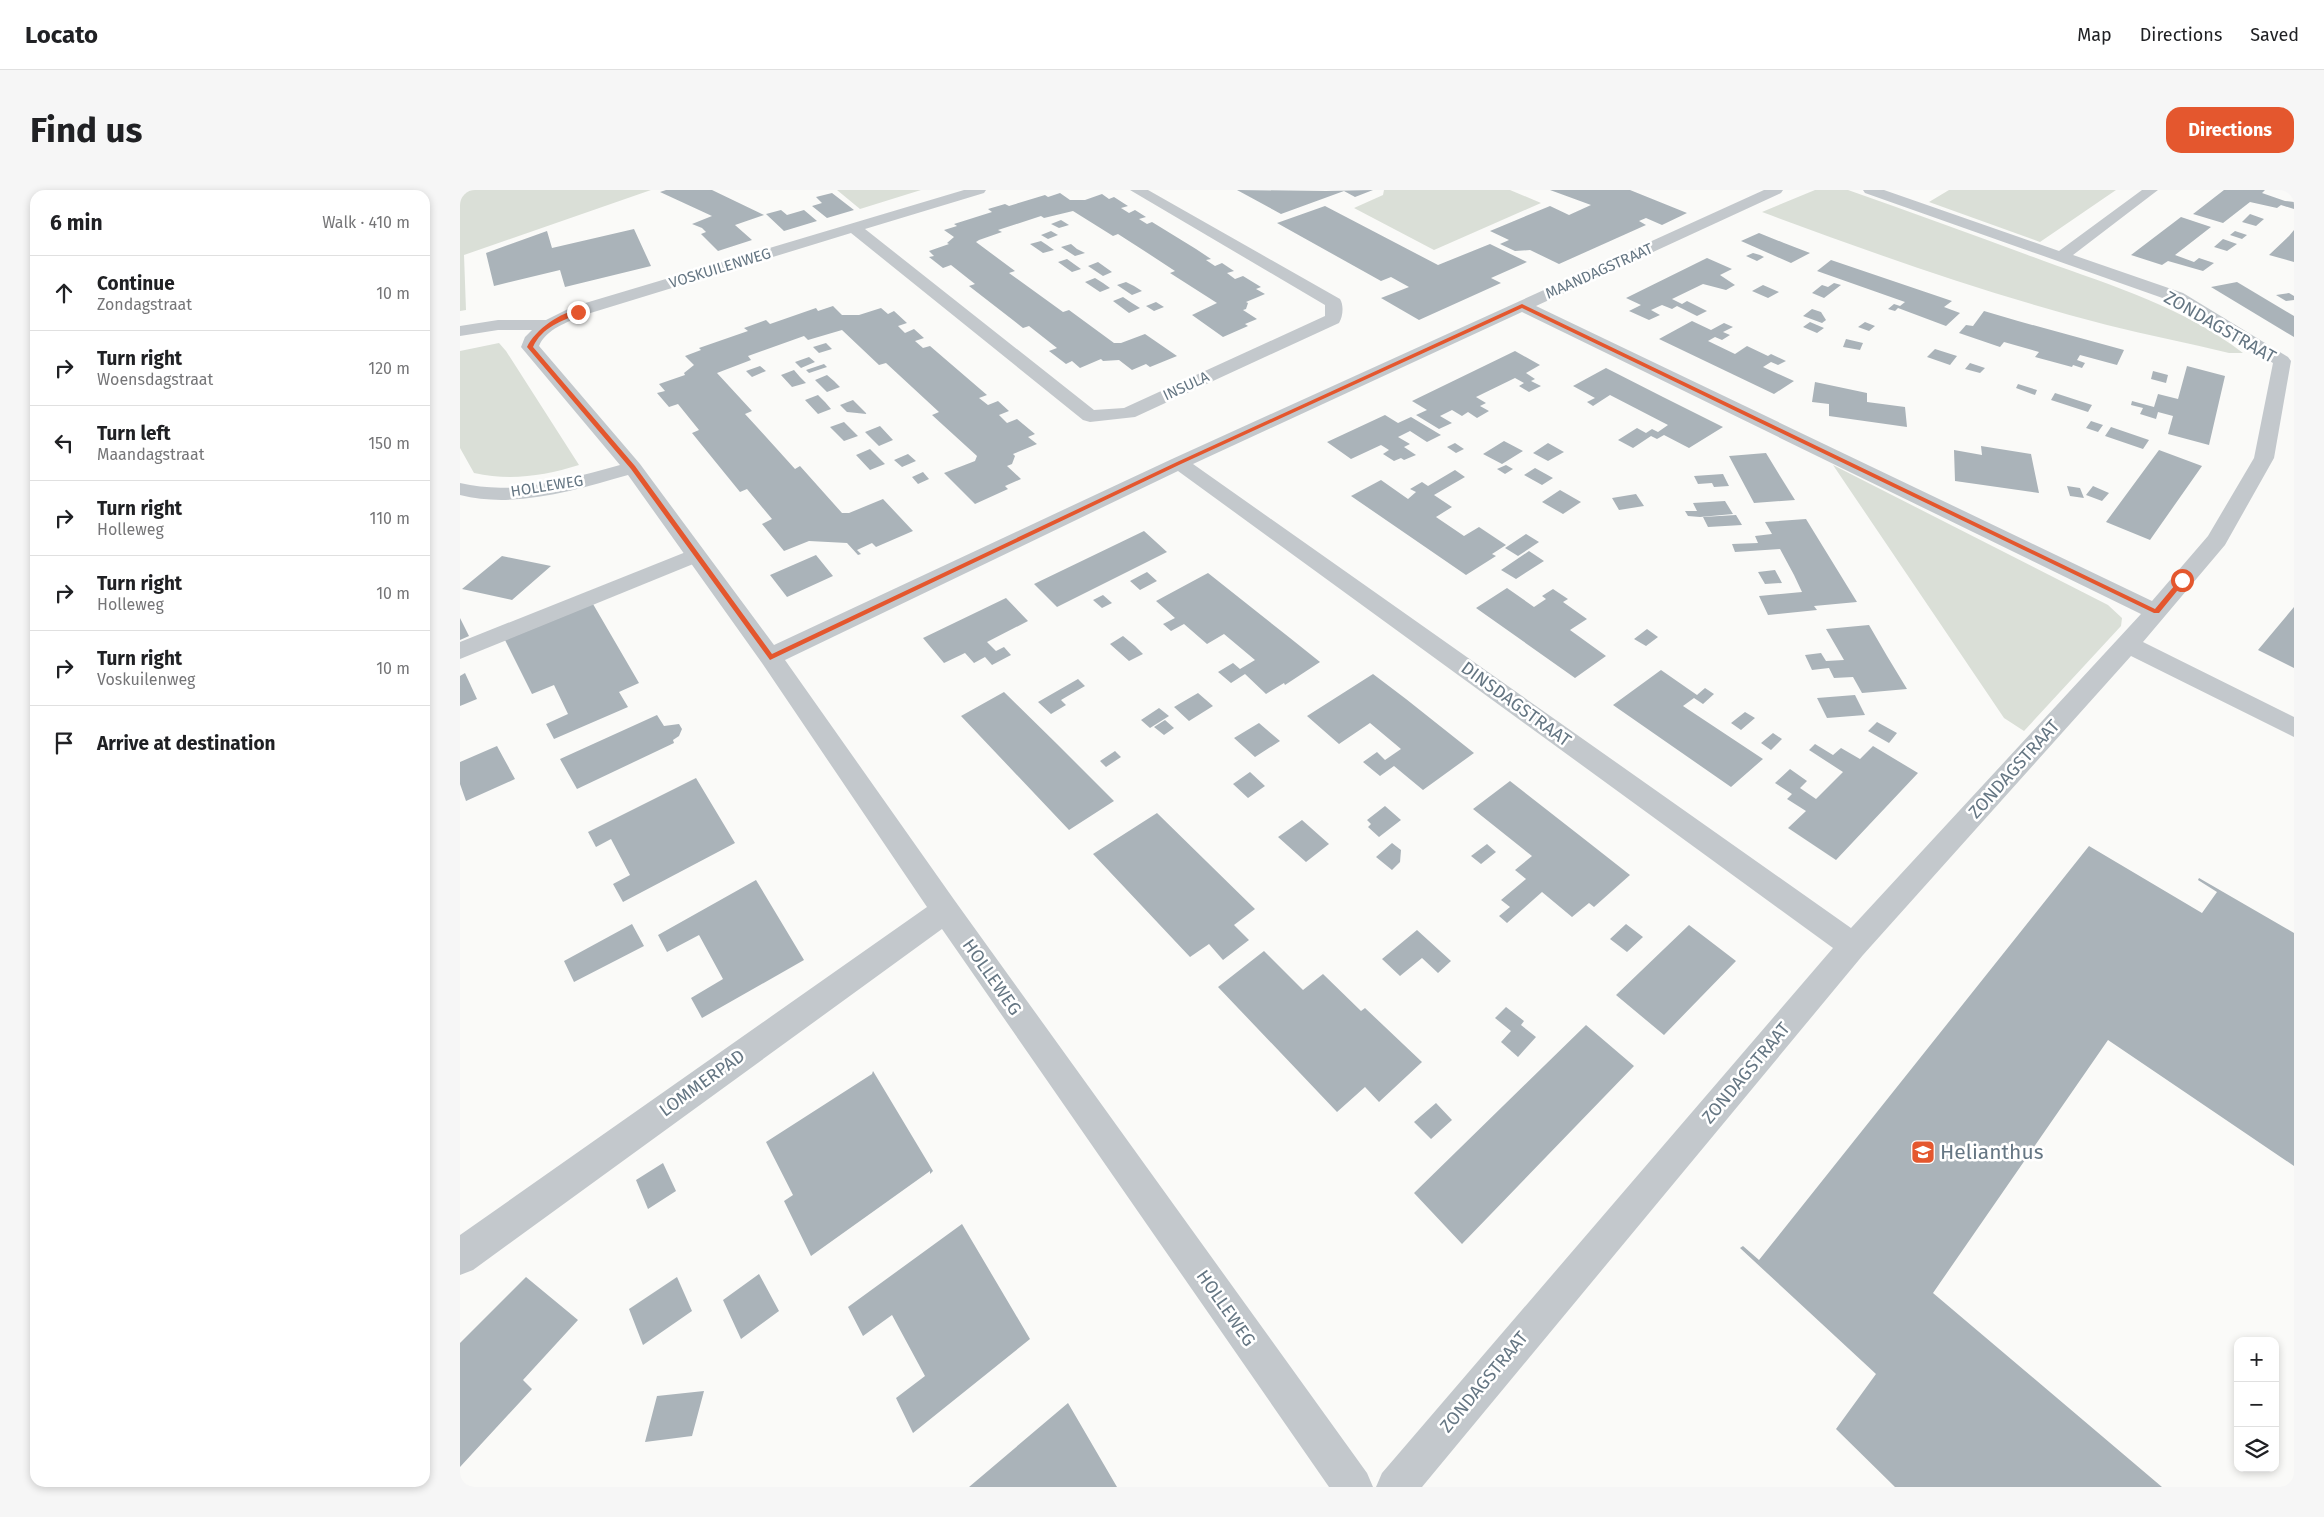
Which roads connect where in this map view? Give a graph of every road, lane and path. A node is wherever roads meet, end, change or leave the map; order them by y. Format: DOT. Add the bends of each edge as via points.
graph roads {
  1 [pos="979,190"];
  2 [pos="1138,190"];
  3 [pos="1776,190"];
  4 [pos="1870,190"];
  5 [pos="1916,190"];
  6 [pos="2151,190"];
  7 [pos="1900,200"];
  8 [pos="854,228"];
  9 [pos="2062,256"];
  10 [pos="1522,306"];
  11 [pos="549,325"];
  12 [pos="460,331"];
  13 [pos="2288,363"];
  14 [pos="1179,463"];
  15 [pos="633,468"];
  16 [pos="460,488"];
  17 [pos="696,555"];
  18 [pos="2156,612"];
  19 [pos="2128,644"];
  20 [pos="460,651"];
  21 [pos="770,657"];
  22 [pos="2294,728"];
  23 [pos="944,910"];
  24 [pos="1853,946"];
  25 [pos="460,1257"];
  26 [pos="1353,1487"];
  27 [pos="1396,1487"];
  1 -- 8 [label="street, VOSKUILENWEG"];
  2 -- 8 [label="street, INSULA" via="1334,303 1332,319 1128,413 1090,416"];
  3 -- 10 [label="street, MAANDAGSTRAAT"];
  4 -- 7 [label="street, ZONDAGSTRAAT"];
  5 -- 7 [label="street"];
  6 -- 9 [label="street"];
  7 -- 9 [label="street, ZONDAGSTRAAT"];
  8 -- 11 [label="street, VOSKUILENWEG" via="578,312"];
  9 -- 13 [label="street, ZONDAGSTRAAT" via="2177,297"];
  10 -- 14 [label="street, MAANDAGSTRAAT"];
  10 -- 18 [label="street"];
  11 -- 12 [label="street, VOSKUILENWEG" via="498,325"];
  11 -- 15 [label="street, HOLLEWEG" via="534,337 530,347"];
  13 -- 18 [label="street, ZONDAGSTRAAT" via="2264,458 2216,540"];
  14 -- 21 [label="street, MAANDAGSTRAAT"];
  14 -- 24 [label="street, DINSDAGSTRAAT"];
  15 -- 16 [label="street, HOLLEWEG" via="579,483 522,492 473,494"];
  15 -- 17 [label="street, HOLLEWEG"];
  17 -- 20 [label="lane"];
  17 -- 21 [label="street, HOLLEWEG"];
  18 -- 19 [label="street, ZONDAGSTRAAT"];
  19 -- 22 [label="street"];
  19 -- 24 [label="street, ZONDAGSTRAAT"];
  21 -- 23 [label="street, HOLLEWEG"];
  23 -- 25 [label="street, LOMMERPAD"];
  23 -- 26 [label="street, HOLLEWEG"];
  24 -- 27 [label="street, ZONDAGSTRAAT"];
}
